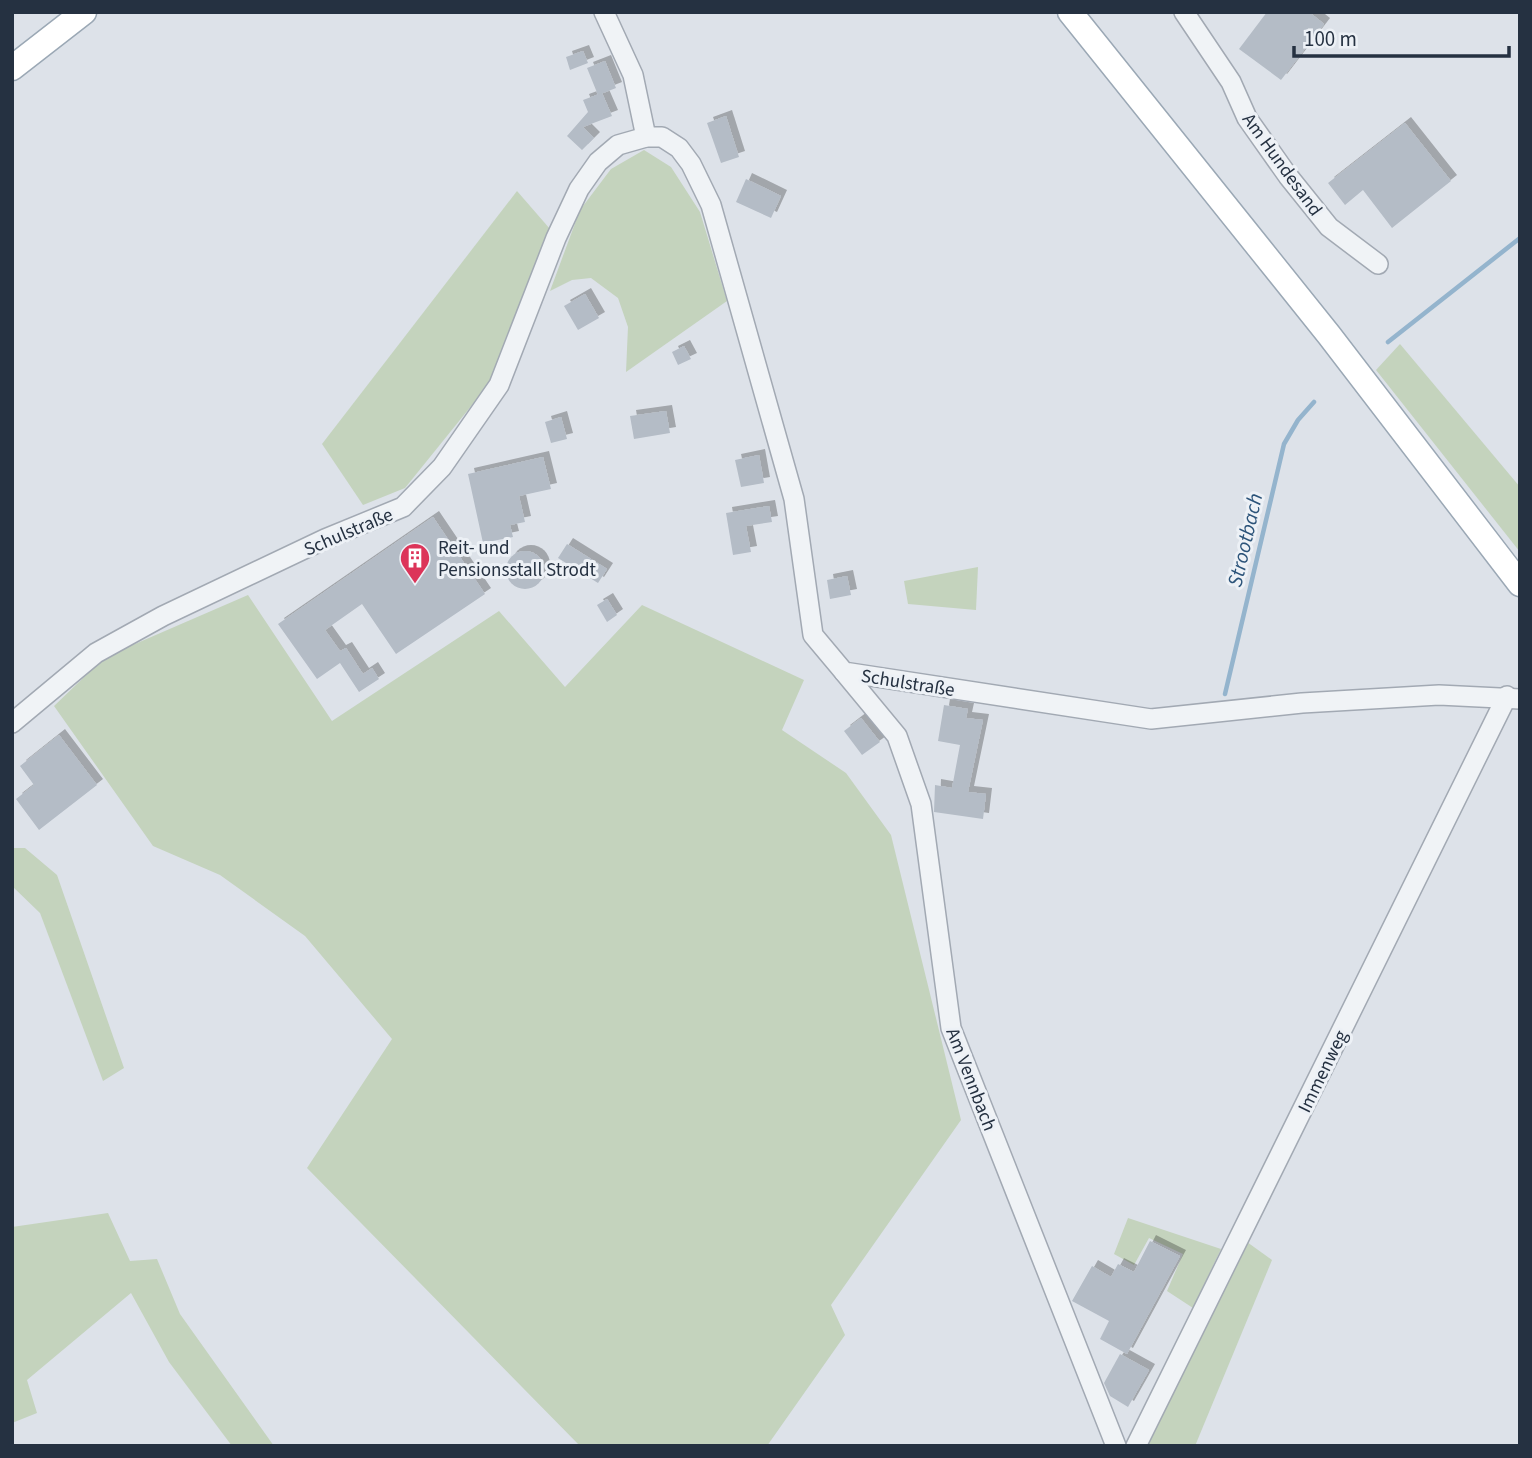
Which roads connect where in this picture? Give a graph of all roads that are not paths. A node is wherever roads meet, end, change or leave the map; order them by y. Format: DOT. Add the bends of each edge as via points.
graph roads {
  1 [pos="84,12"];
  2 [pos="604,12"];
  3 [pos="1064,12"];
  4 [pos="1070,12"];
  5 [pos="1184,12"];
  6 [pos="1086,33"];
  7 [pos="12,68"];
  8 [pos="646,137"];
  9 [pos="1378,264"];
  10 [pos="1520,584"];
  11 [pos="844,672"];
  12 [pos="1513,698"];
  13 [pos="12,723"];
  14 [pos="1116,1446"];
  15 [pos="1136,1446"];
  1 -- 7 [label="main road"];
  2 -- 8 [label="street" via="633,75"];
  3 -- 6 [label="main road"];
  4 -- 6 [label="main road"];
  5 -- 9 [label="street, Am Hundesand" via="1231,82 1247,118 1288,176 1329,227"];
  6 -- 10 [label="main road" via="1329,335"];
  8 -- 11 [label="street, Schulstraße" via="662,137 679,148 712,205 794,499 813,635"];
  8 -- 13 [label="street, Schulstraße" via="618,145 598,162 579,189 499,385 442,467 403,507 151,622 96,653"];
  11 -- 12 [label="street, Schulstraße" via="1151,719 1343,700 1439,695"];
  11 -- 14 [label="street, Am Vennbach" via="897,736 921,804 951,1028"];
  12 -- 15 [label="street, Immenweg"];
}
